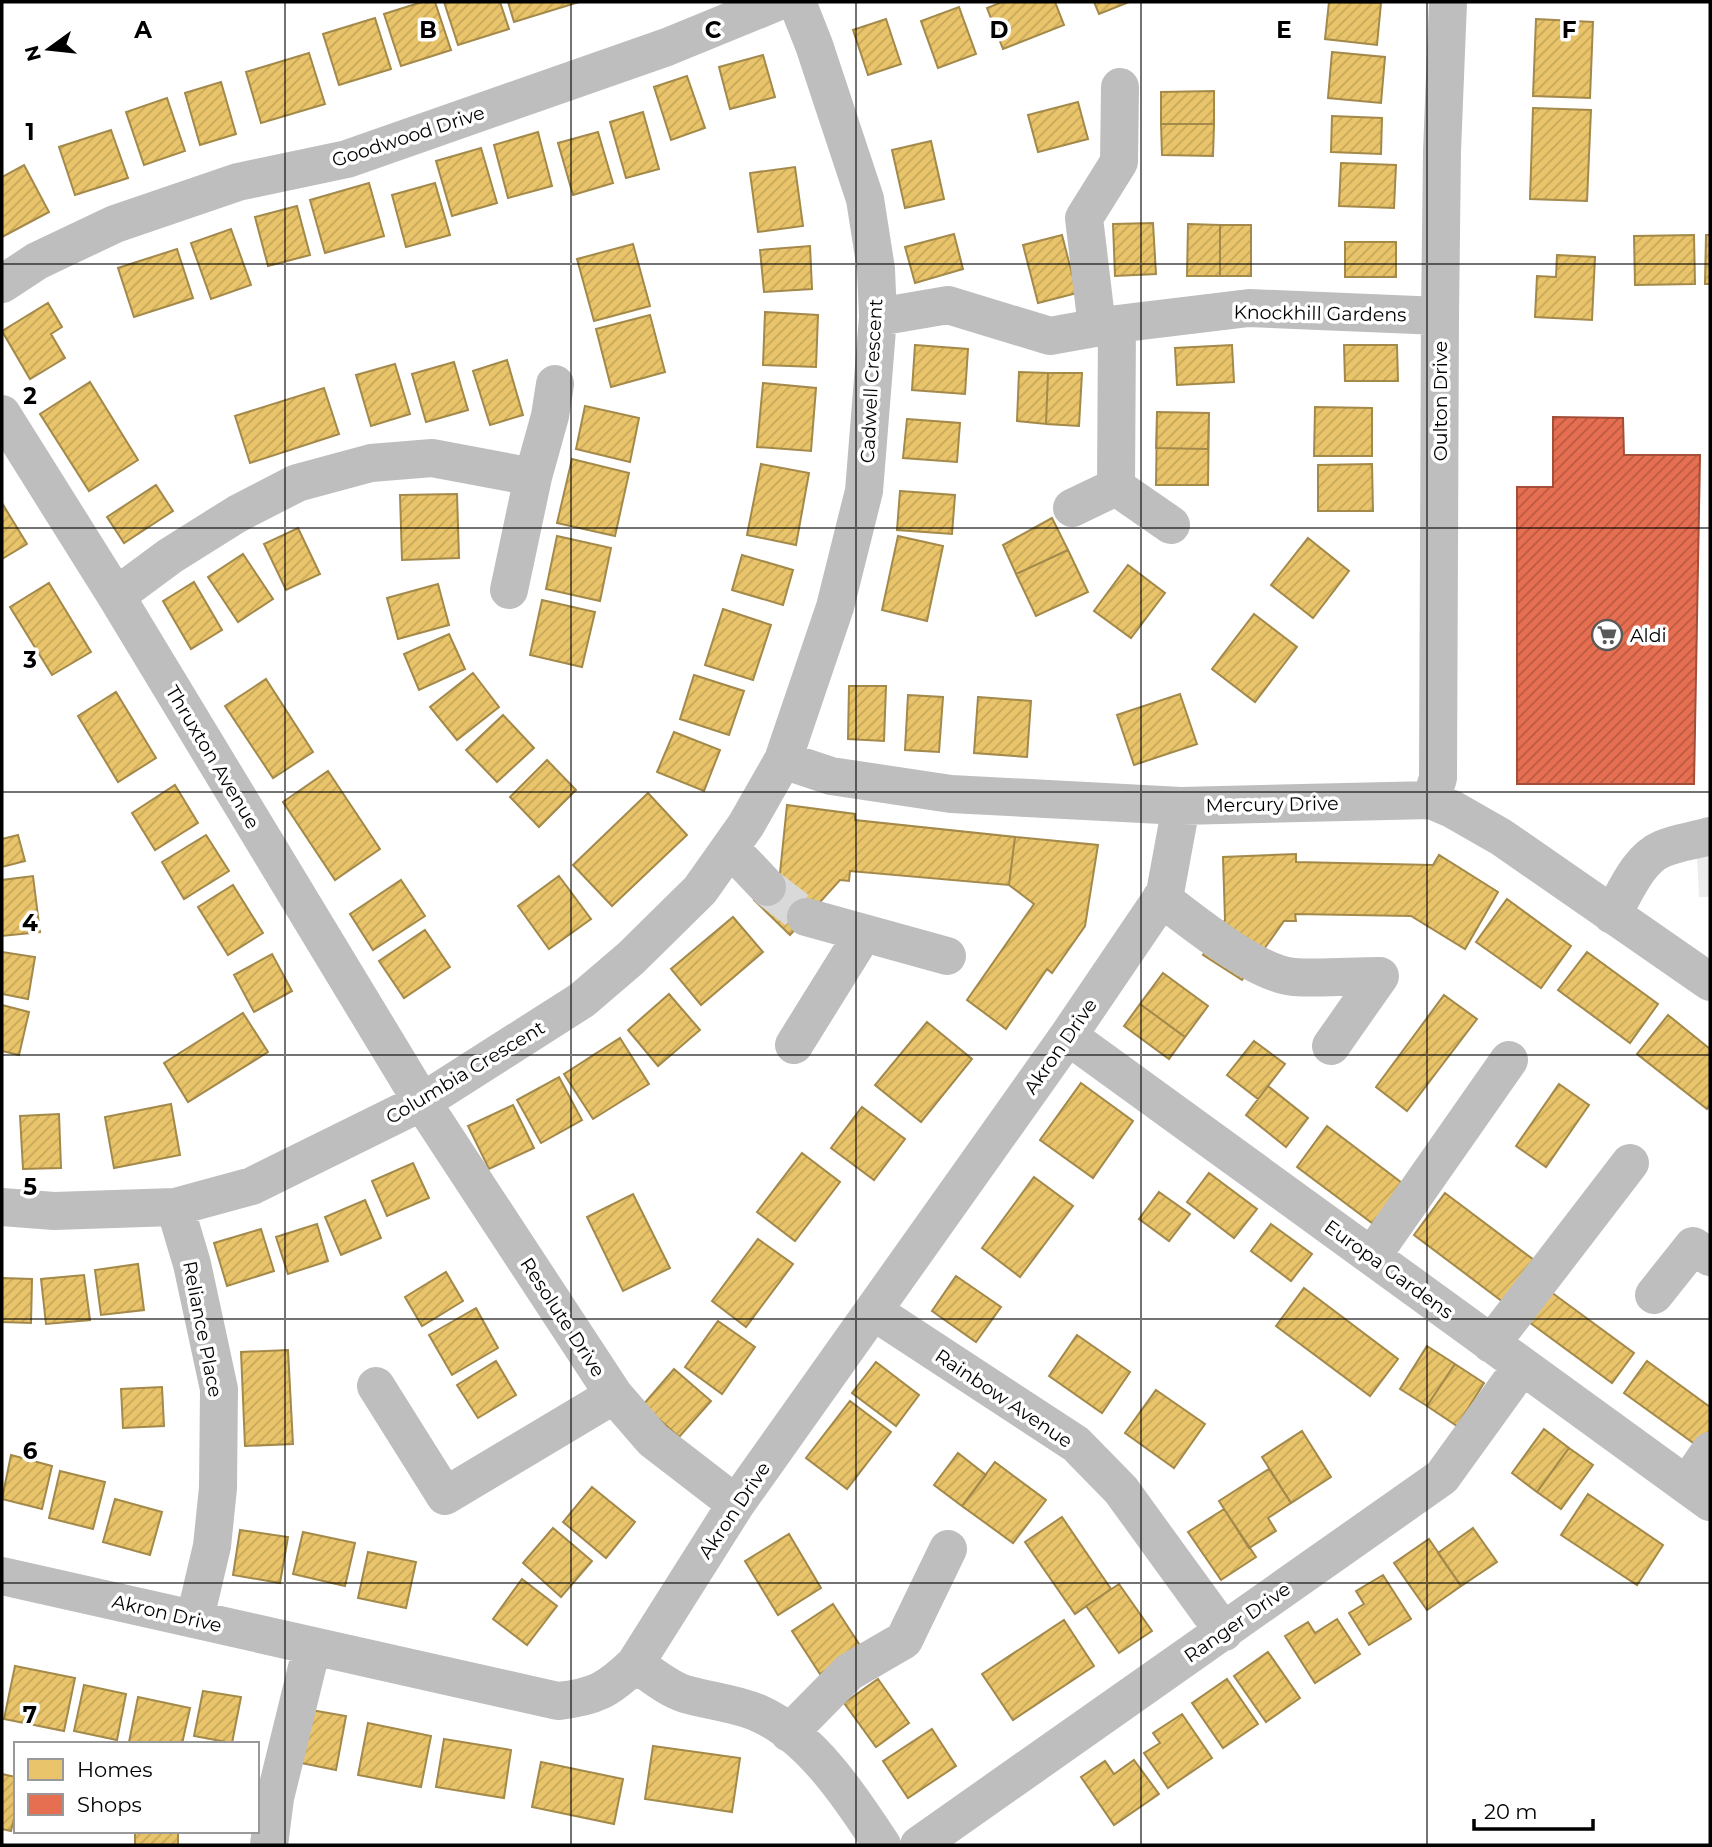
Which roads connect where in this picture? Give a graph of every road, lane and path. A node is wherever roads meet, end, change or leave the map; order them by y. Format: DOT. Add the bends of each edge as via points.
graph roads {
  1 [pos="778,2"];
  2 [pos="797,2"];
  3 [pos="1448,2"];
  4 [pos="1120,87"];
  5 [pos="2,284"];
  6 [pos="1440,316"];
  7 [pos="878,317"];
  8 [pos="1107,326"];
  9 [pos="555,384"];
  10 [pos="2,414"];
  11 [pos="533,477"];
  12 [pos="1116,486"];
  13 [pos="1072,508"];
  14 [pos="1171,525"];
  15 [pos="509,590"];
  16 [pos="116,596"];
  17 [pos="783,760"];
  18 [pos="1431,800"];
  19 [pos="1181,806"];
  20 [pos="1710,836"];
  21 [pos="730,848"];
  22 [pos="767,887"];
  23 [pos="1161,898"];
  24 [pos="1612,915"];
  25 [pos="806,918"];
  26 [pos="863,934"];
  27 [pos="947,956"];
  28 [pos="1710,982"];
  29 [pos="1068,1036"];
  30 [pos="794,1045"];
  31 [pos="1331,1046"];
  32 [pos="1509,1060"];
  33 [pos="422,1102"];
  34 [pos="1630,1163"];
  35 [pos="2,1207"];
  36 [pos="175,1207"];
  37 [pos="1372,1256"];
  38 [pos="1710,1257"];
  39 [pos="1654,1295"];
  40 [pos="873,1311"];
  41 [pos="1492,1344"];
  42 [pos="1522,1366"];
  43 [pos="376,1386"];
  44 [pos="614,1395"];
  45 [pos="1710,1451"];
  46 [pos="1699,1494"];
  47 [pos="736,1504"];
  48 [pos="948,1549"];
  49 [pos="2,1576"];
  50 [pos="195,1618"];
  51 [pos="1224,1632"];
  52 [pos="312,1647"];
  53 [pos="635,1664"];
  54 [pos="789,1732"];
  55 [pos="268,1845"];
  56 [pos="882,1845"];
  57 [pos="919,1845"];
  1 -- 5 [label="street, Goodwood Drive" via="667,47 347,159 238,182 115,224 37,261"];
  2 -- 7 [label="street, Cadwell Crescent" via="865,199"];
  3 -- 6 [label="street, Oulton Drive"];
  4 -- 8 [label="street" via="1119,162 1084,219"];
  6 -- 8 [label="street, Knockhill Gardens" via="1249,308"];
  6 -- 18 [label="street, Oulton Drive" via="1438,778"];
  7 -- 8 [label="street, Knockhill Gardens" via="948,305 1051,336"];
  7 -- 17 [label="street, Cadwell Crescent" via="864,491 835,607"];
  8 -- 12 [label="street"];
  9 -- 11 [label="street"];
  10 -- 16 [label="street, Thruxton Avenue"];
  11 -- 15 [label="street"];
  11 -- 16 [label="street" via="432,458 371,463 296,483 170,556"];
  12 -- 13 [label="street"];
  12 -- 14 [label="street"];
  16 -- 33 [label="street, Thruxton Avenue"];
  17 -- 19 [label="street, Mercury Drive" via="831,776 951,794"];
  17 -- 21 [label="street, Columbia Crescent"];
  18 -- 19 [label="street, Mercury Drive"];
  18 -- 24 [label="street, Mercury Drive" via="1501,837"];
  19 -- 23 [label="street, Akron Drive"];
  20 -- 24 [label="street" via="1658,850 1644,862"];
  21 -- 22 [label="street"];
  21 -- 33 [label="street, Columbia Crescent" via="700,890 582,1000"];
  23 -- 29 [label="street, Akron Drive"];
  23 -- 31 [label="street" via="1267,970 1292,977 1380,976"];
  24 -- 28 [label="street, Mercury Drive"];
  25 -- 26 [label="street"];
  26 -- 27 [label="street"];
  26 -- 30 [label="street"];
  29 -- 37 [label="street, Europa Gardens"];
  29 -- 40 [label="street, Akron Drive"];
  32 -- 37 [label="street"];
  33 -- 36 [label="street, Columbia Crescent" via="252,1186"];
  33 -- 44 [label="street, Resolute Drive"];
  34 -- 41 [label="street"];
  35 -- 36 [label="street, Columbia Crescent" via="54,1211"];
  36 -- 50 [label="street, Reliance Place" via="219,1390 212,1546"];
  37 -- 41 [label="street, Europa Gardens"];
  38 -- 39 [label="street" via="1693,1245"];
  40 -- 47 [label="street, Akron Drive"];
  40 -- 51 [label="street, Rainbow Avenue" via="1076,1444 1121,1490"];
  41 -- 42 [label="street, Europa Gardens"];
  42 -- 46 [label="street, Europa Gardens"];
  42 -- 51 [label="street, Ranger Drive" via="1442,1477"];
  43 -- 44 [label="street" via="445,1496"];
  44 -- 47 [label="street, Resolute Drive" via="653,1440"];
  45 -- 46 [label="street"];
  47 -- 53 [label="street, Akron Drive"];
  48 -- 54 [label="street" via="904,1640 849,1672"];
  49 -- 50 [label="street, Akron Drive"];
  50 -- 52 [label="street, Akron Drive"];
  51 -- 57 [label="street, Ranger Drive"];
  52 -- 53 [label="street, Akron Drive" via="558,1701 582,1698 614,1685"];
  52 -- 55 [label="street"];
  53 -- 54 [label="street" via="683,1693 760,1713"];
  54 -- 56 [label="street" via="825,1766"];
}
